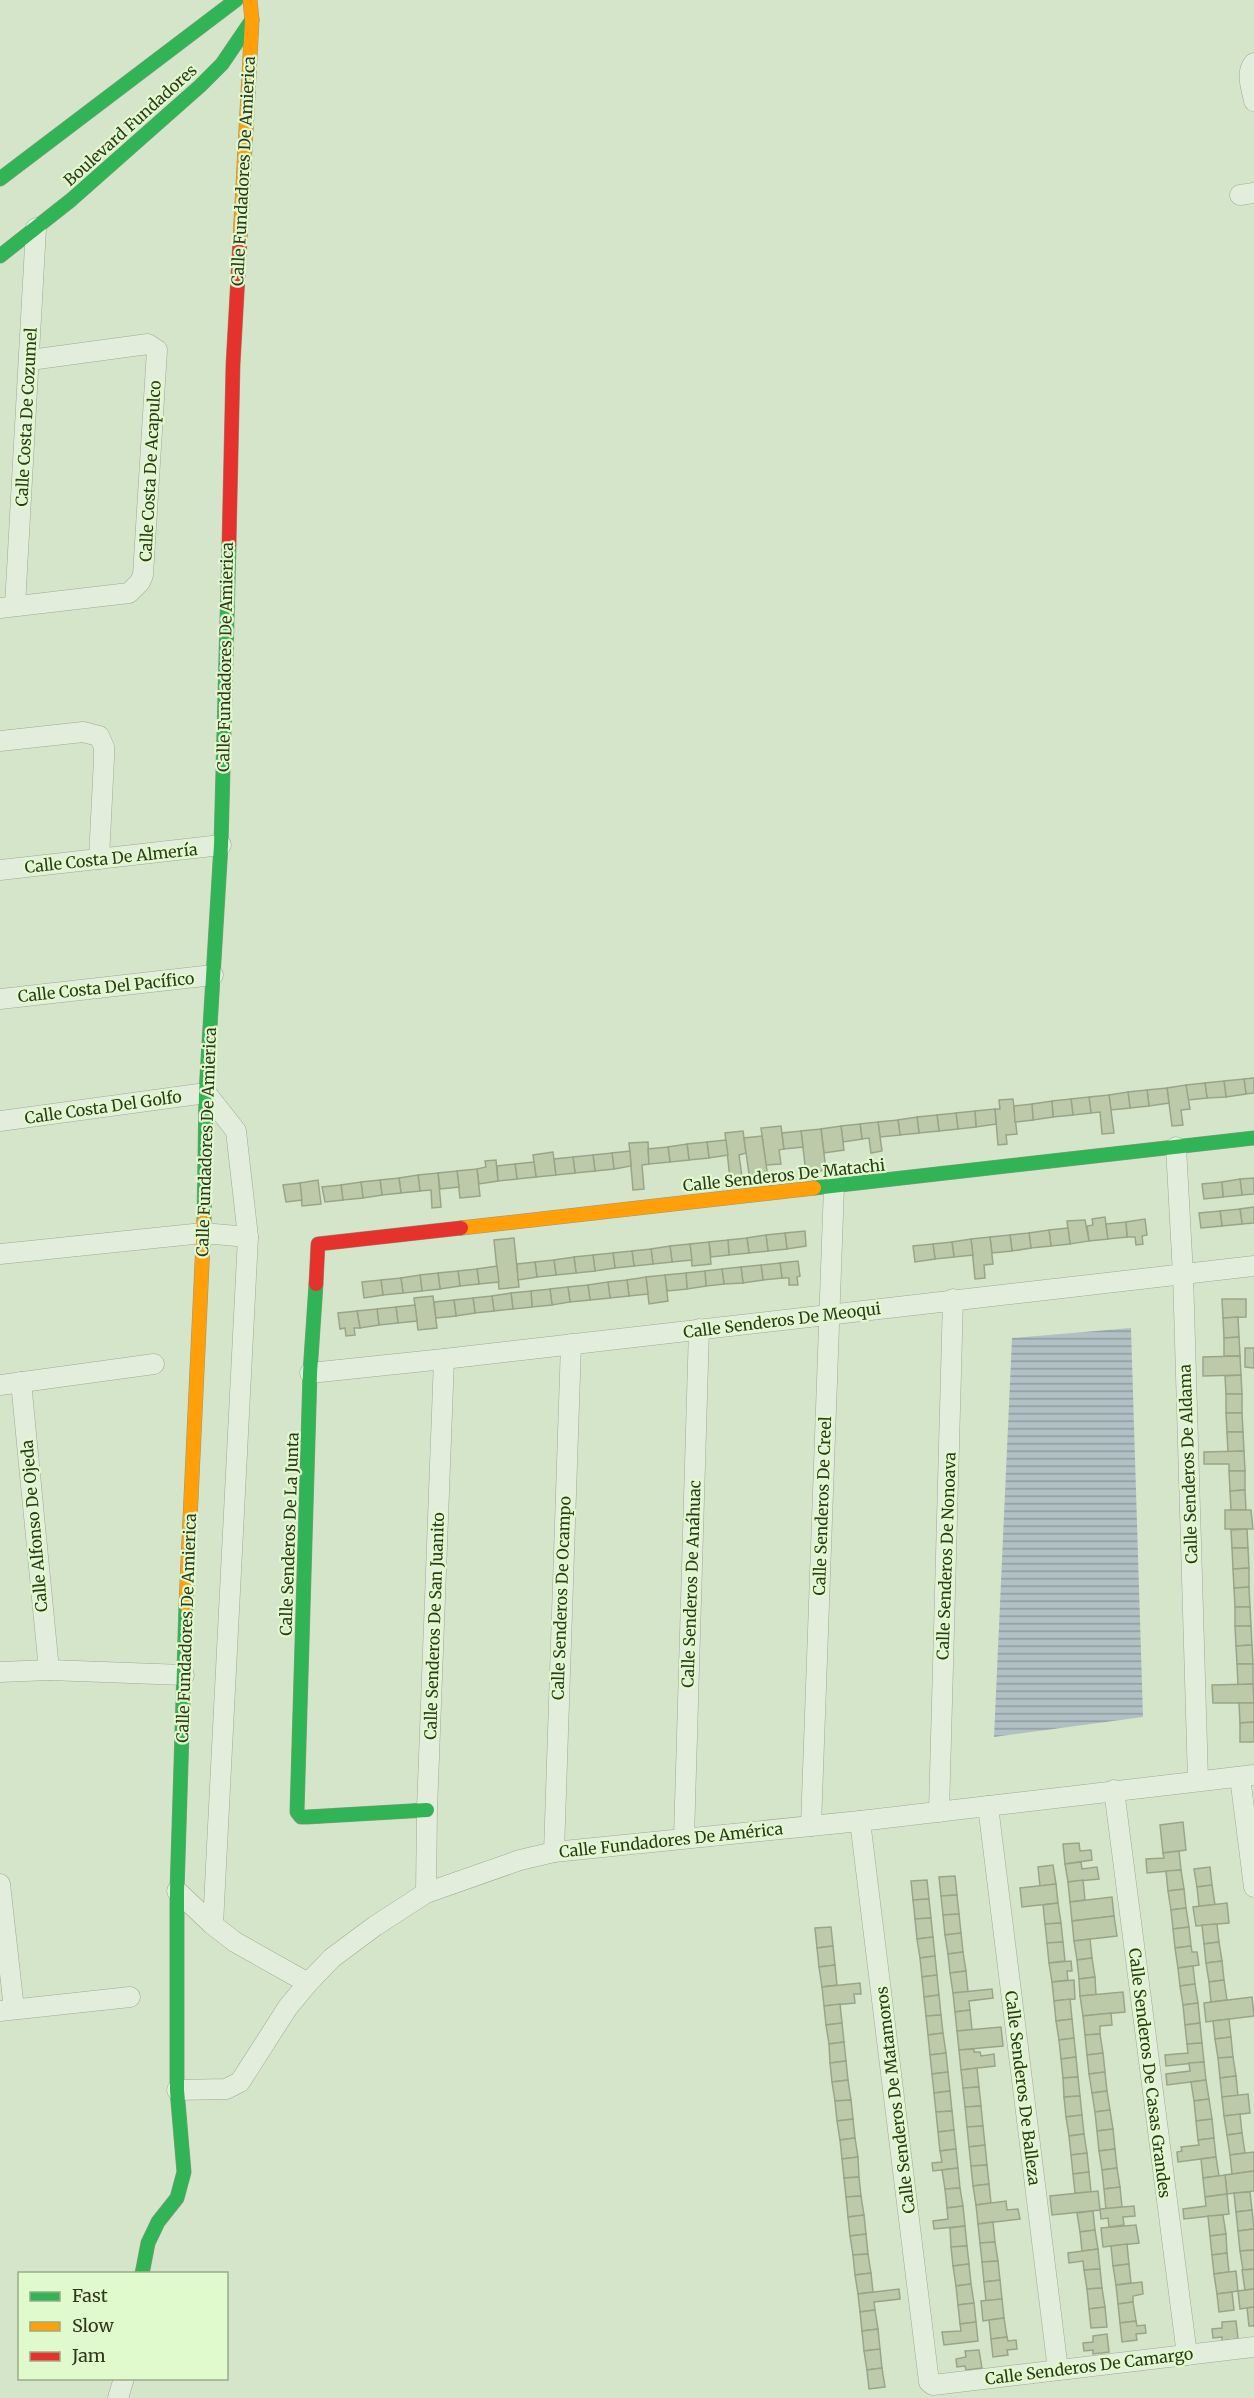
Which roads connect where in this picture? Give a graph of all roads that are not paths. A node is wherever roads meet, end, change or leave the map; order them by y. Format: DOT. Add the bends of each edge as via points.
graph roads {
  1 [pos="236,0"];
  2 [pos="250,0"];
  3 [pos="262,0"];
  4 [pos="252,20"];
  5 [pos="1254,63"];
  6 [pos="1254,101"];
  7 [pos="0,179"];
  8 [pos="36,228"];
  9 [pos="0,256"];
  10 [pos="30,360"];
  11 [pos="7,607"];
  12 [pos="0,741"];
  13 [pos="221,845"];
  14 [pos="99,859"];
  15 [pos="0,870"];
  16 [pos="213,975"];
  17 [pos="0,999"];
  18 [pos="206,1093"];
  19 [pos="0,1121"];
  20 [pos="1254,1138"];
  21 [pos="1176,1147"];
  22 [pos="834,1186"];
  23 [pos="203,1233"];
  24 [pos="248,1237"];
  25 [pos="318,1244"];
  26 [pos="0,1254"];
  27 [pos="1254,1266"];
  28 [pos="1183,1274"];
  29 [pos="952,1299"];
  30 [pos="828,1314"];
  31 [pos="699,1329"];
  32 [pos="571,1344"];
  33 [pos="444,1359"];
  34 [pos="154,1364"];
  35 [pos="310,1373"];
  36 [pos="21,1382"];
  37 [pos="0,1385"];
  38 [pos="49,1670"];
  39 [pos="0,1672"];
  40 [pos="184,1675"];
  41 [pos="1247,1776"];
  42 [pos="1198,1780"];
  43 [pos="1114,1790"];
  44 [pos="988,1806"];
  45 [pos="427,1810"];
  46 [pos="939,1812"];
  47 [pos="860,1821"];
  48 [pos="812,1826"];
  49 [pos="684,1838"];
  50 [pos="554,1852"];
  51 [pos="0,1884"];
  52 [pos="1254,1887"];
  53 [pos="177,1891"];
  54 [pos="426,1893"];
  55 [pos="213,1925"];
  56 [pos="308,1983"];
  57 [pos="130,1997"];
  58 [pos="7,2010"];
  59 [pos="177,2090"];
  60 [pos="142,2272"];
  61 [pos="1254,2347"];
  62 [pos="1187,2355"];
  63 [pos="1058,2370"];
  64 [pos="928,2379"];
  65 [pos="124,2380"];
  66 [pos="118,2398"];
  1 -- 7 [label="street, Boulevard Fundadores"];
  2 -- 4 [label="street, Calle Fundadores De Amierica"];
  3 -- 4 [label="street, Boulevard Fundadores"];
  4 -- 8 [label="street, Boulevard Fundadores" via="222,64 200,86"];
  4 -- 13 [label="street, Calle Fundadores De Amierica" via="232,377"];
  5 -- 6 [label="street" via="1249,73"];
  8 -- 9 [label="street, Boulevard Fundadores"];
  8 -- 10 [label="street, Calle Costa De Cozumel"];
  10 -- 11 [label="street, Calle Costa De Cozumel"];
  10 -- 11 [label="street, Calle Costa De Acapulco" via="148,344 157,350 143,575 129,593"];
  12 -- 14 [label="street" via="83,732 99,736 104,758"];
  13 -- 14 [label="street, Calle Costa De Almería"];
  13 -- 16 [label="street, Calle Fundadores De Amierica"];
  14 -- 15 [label="street, Calle Costa De Almería"];
  16 -- 17 [label="street, Calle Costa Del Pacífico"];
  16 -- 18 [label="street, Calle Fundadores De Amierica"];
  18 -- 19 [label="street, Calle Costa Del Golfo"];
  18 -- 23 [label="street, Calle Fundadores De Amierica"];
  18 -- 24 [label="street" via="236,1131"];
  20 -- 21 [label="street, Calle Senderos De Matachi"];
  21 -- 22 [label="street, Calle Senderos De Matachi"];
  21 -- 28 [label="street, Calle Senderos De Aldama"];
  22 -- 25 [label="street, Calle Senderos De Matachi"];
  22 -- 30 [label="street, Calle Senderos De Creel"];
  23 -- 24 [label="street"];
  23 -- 26 [label="street"];
  23 -- 40 [label="street, Calle Fundadores De Amierica"];
  24 -- 55 [label="street"];
  25 -- 35 [label="street, Calle Senderos De La Junta"];
  27 -- 28 [label="street, Calle Senderos De Meoqui"];
  28 -- 29 [label="street, Calle Senderos De Meoqui"];
  28 -- 42 [label="street, Calle Senderos De Aldama"];
  29 -- 30 [label="street, Calle Senderos De Meoqui"];
  29 -- 46 [label="street, Calle Senderos De Nonoava"];
  30 -- 31 [label="street, Calle Senderos De Meoqui"];
  30 -- 48 [label="street, Calle Senderos De Creel"];
  31 -- 32 [label="street, Calle Senderos De Meoqui"];
  31 -- 49 [label="street, Calle Senderos De Anáhuac"];
  32 -- 33 [label="street, Calle Senderos De Meoqui"];
  32 -- 50 [label="street, Calle Senderos De Ocampo"];
  33 -- 35 [label="street, Calle Senderos De Meoqui"];
  33 -- 45 [label="street, Calle Senderos De San Juanito"];
  34 -- 36 [label="street"];
  35 -- 45 [label="street, Calle Senderos De La Junta" via="298,1815"];
  36 -- 37 [label="street"];
  36 -- 38 [label="street, Calle Alfonso De Ojeda"];
  38 -- 39 [label="street"];
  38 -- 40 [label="street"];
  40 -- 53 [label="street, Calle Fundadores De Amierica"];
  41 -- 42 [label="street, Calle Fundadores De América"];
  41 -- 52 [label="street"];
  42 -- 43 [label="street, Calle Fundadores De América"];
  43 -- 44 [label="street, Calle Fundadores De América"];
  43 -- 62 [label="street, Calle Senderos De Casas Grandes"];
  44 -- 46 [label="street, Calle Fundadores De América"];
  44 -- 63 [label="street, Calle Senderos De Balleza"];
  45 -- 54 [label="street, Calle Senderos De San Juanito"];
  46 -- 47 [label="street, Calle Fundadores De América"];
  47 -- 48 [label="street, Calle Fundadores De América"];
  47 -- 64 [label="street, Calle Senderos De Matamoros"];
  48 -- 49 [label="street, Calle Fundadores De América"];
  49 -- 50 [label="street, Calle Fundadores De América"];
  50 -- 54 [label="street, Calle Fundadores De América"];
  51 -- 58 [label="street"];
  53 -- 55 [label="street"];
  53 -- 59 [label="street, Calle Fundadores De Amierica"];
  54 -- 56 [label="street, Calle Fundadores De América" via="332,1958"];
  55 -- 56 [label="street" via="235,1942"];
  56 -- 59 [label="street, Calle Fundadores De América" via="240,2082 226,2089"];
  57 -- 58 [label="street"];
  59 -- 60 [label="street, Calle Fundadores De Amierica" via="184,2172 177,2198 148,2243"];
  61 -- 62 [label="street, Calle Senderos De Camargo"];
  62 -- 63 [label="street, Calle Senderos De Camargo"];
  63 -- 64 [label="street, Calle Senderos De Camargo" via="933,2385"];
  65 -- 66 [label="street"];
}
